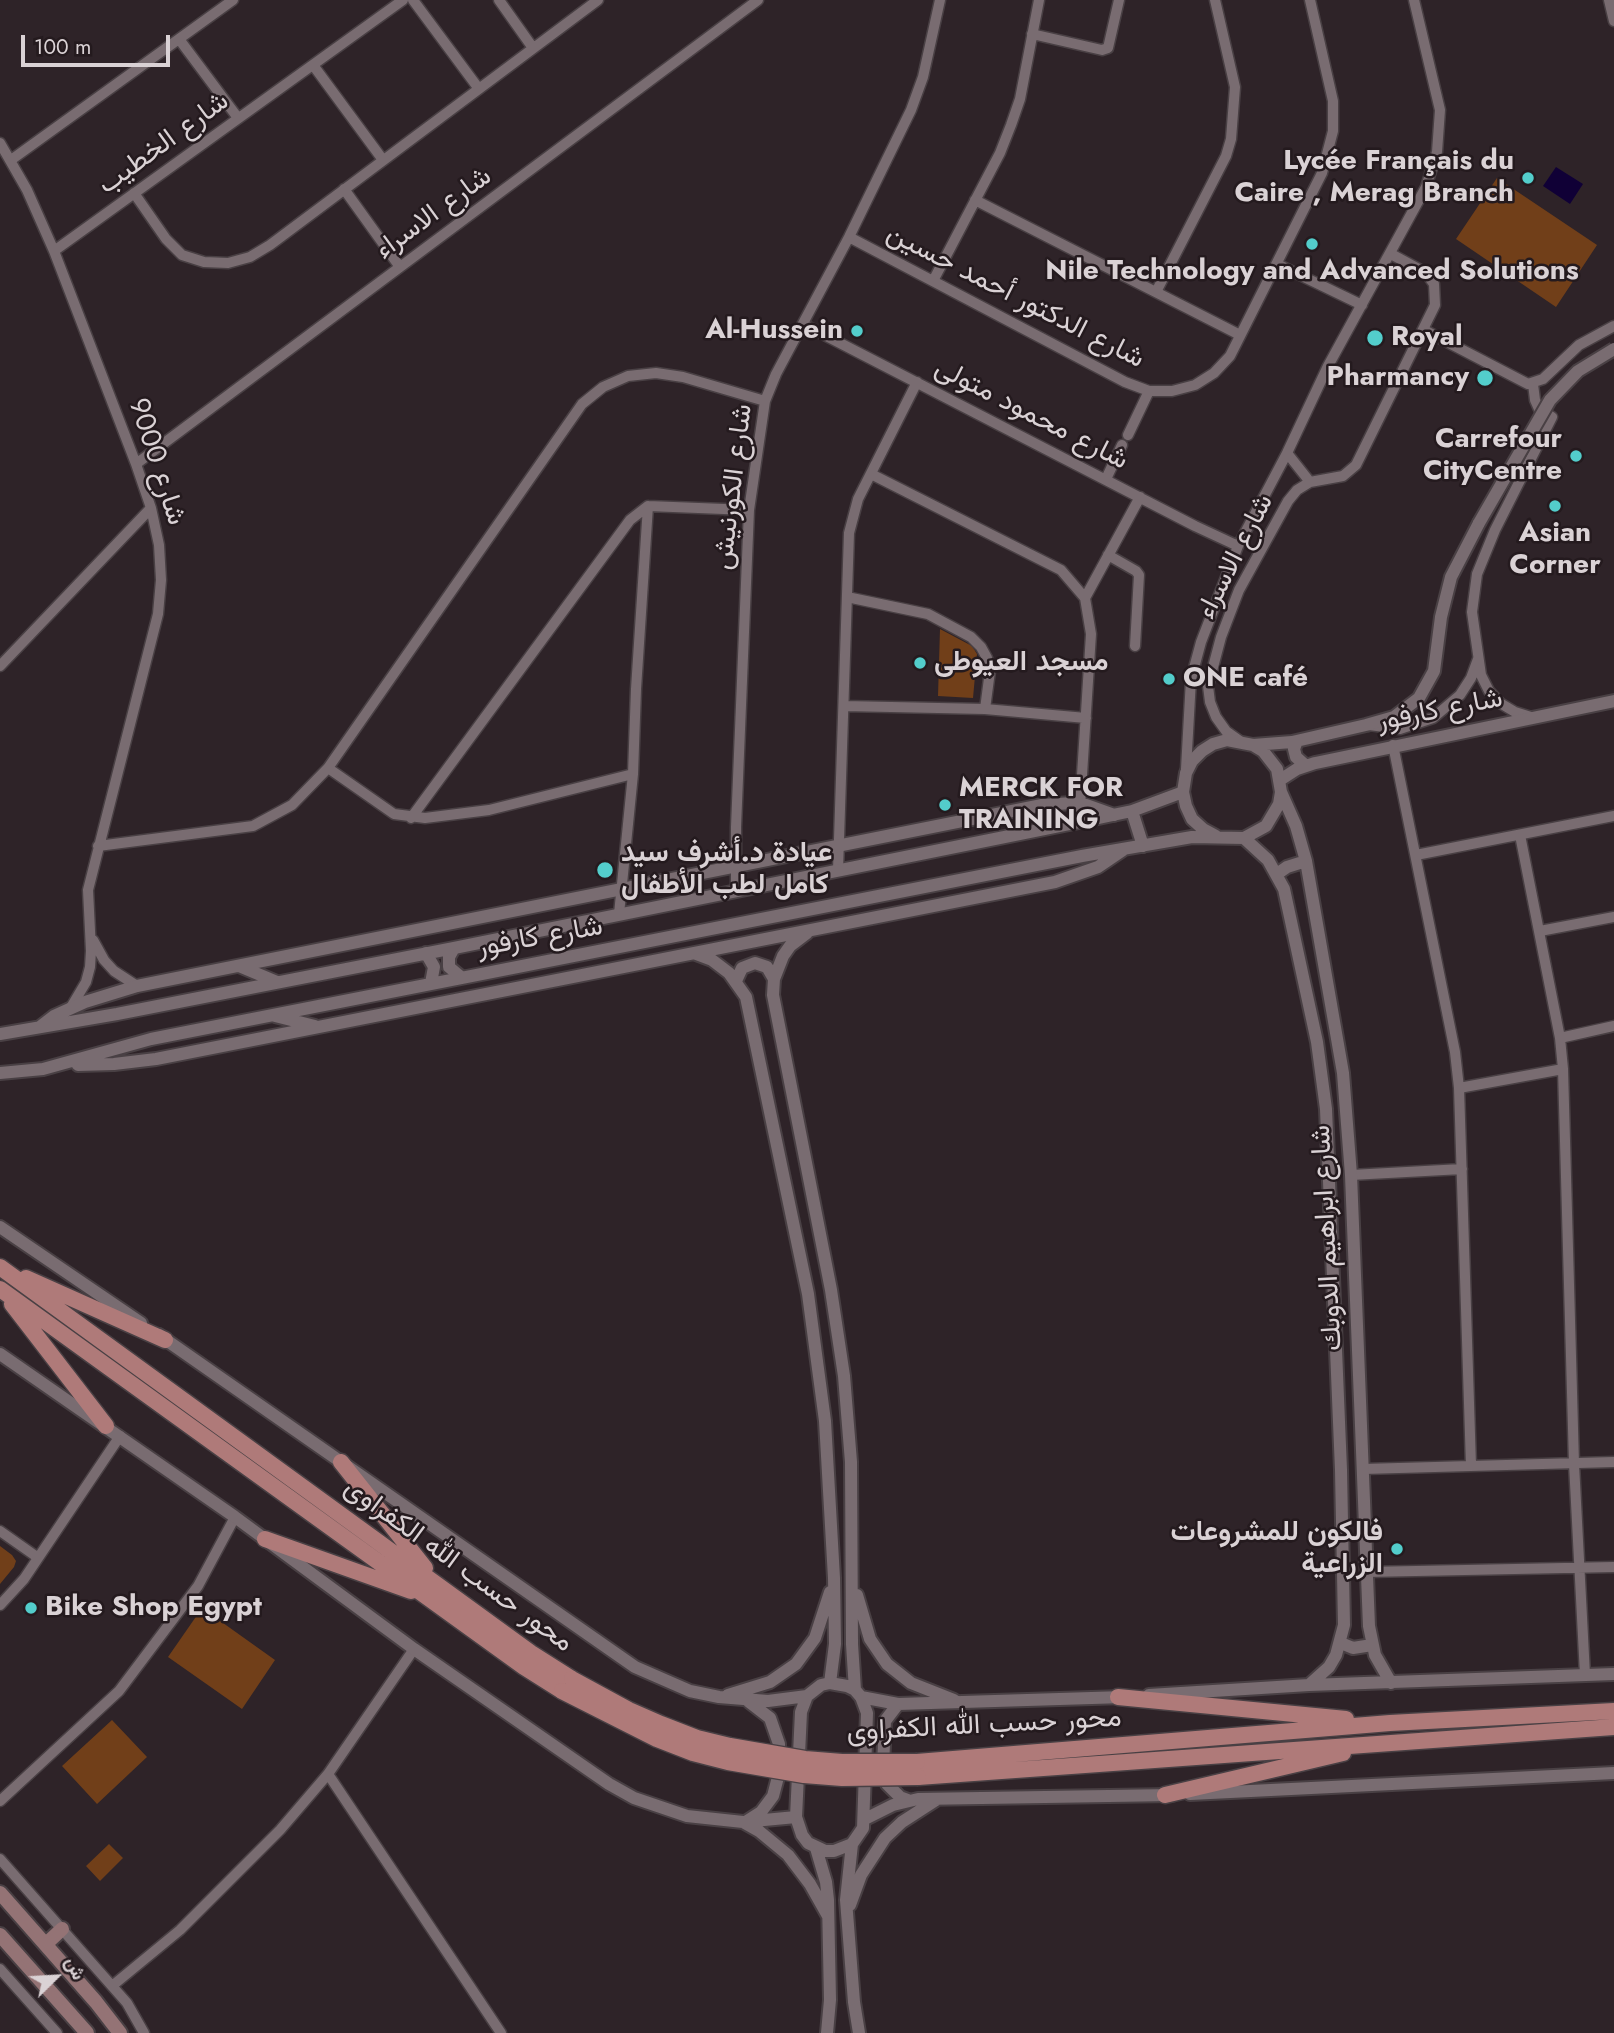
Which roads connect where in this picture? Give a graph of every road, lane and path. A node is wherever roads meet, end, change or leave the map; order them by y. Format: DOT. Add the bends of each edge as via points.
graph roads {
  1 [pos="233,0"];
  2 [pos="413,0"];
  3 [pos="499,0"];
  4 [pos="598,0"];
  5 [pos="758,0"];
  6 [pos="940,0"];
  7 [pos="1039,0"];
  8 [pos="1119,0"];
  9 [pos="1214,0"];
  10 [pos="1310,0"];
  11 [pos="1414,0"];
  12 [pos="1609,0"];
  13 [pos="398,1"];
  14 [pos="1614,21"];
  15 [pos="1032,34"];
  16 [pos="179,39"];
  17 [pos="533,48"];
  18 [pos="313,65"];
  19 [pos="479,89"];
  20 [pos="239,118"];
  21 [pos="0,144"];
  22 [pos="11,160"];
  23 [pos="383,160"];
  24 [pos="344,189"];
  25 [pos="134,193"];
  26 [pos="975,200"];
  27 [pos="849,237"];
  28 [pos="54,251"];
  29 [pos="1391,254"];
  30 [pos="1277,264"];
  31 [pos="400,267"];
  32 [pos="933,281"];
  33 [pos="1156,292"];
  34 [pos="1362,305"];
  35 [pos="803,324"];
  36 [pos="1614,326"];
  37 [pos="1424,330"];
  38 [pos="1240,335"];
  39 [pos="1614,349"];
  40 [pos="917,382"];
  41 [pos="1533,384"];
  42 [pos="1149,391"];
  43 [pos="765,401"];
  44 [pos="1128,436"];
  45 [pos="1122,445"];
  46 [pos="1287,453"];
  47 [pos="136,464"];
  48 [pos="871,474"];
  49 [pos="1106,479"];
  50 [pos="1310,482"];
  51 [pos="1140,497"];
  52 [pos="648,506"];
  53 [pos="151,508"];
  54 [pos="749,510"];
  55 [pos="1238,546"];
  56 [pos="1108,555"];
  57 [pos="847,597"];
  58 [pos="1085,598"];
  59 [pos="1135,646"];
  60 [pos="1478,659"];
  61 [pos="0,666"];
  62 [pos="1614,701"];
  63 [pos="844,706"];
  64 [pos="985,709"];
  65 [pos="1086,718"];
  66 [pos="1531,718"];
  67 [pos="1366,725"];
  68 [pos="1297,741"];
  69 [pos="1246,743"];
  70 [pos="1393,745"];
  71 [pos="1305,765"];
  72 [pos="328,768"];
  73 [pos="1186,773"];
  74 [pos="633,774"];
  75 [pos="1281,786"];
  76 [pos="1183,792"];
  77 [pos="1080,804"];
  78 [pos="1132,811"];
  79 [pos="1115,815"];
  80 [pos="1614,816"];
  81 [pos="411,818"];
  82 [pos="1079,822"];
  83 [pos="1520,835"];
  84 [pos="1216,836"];
  85 [pos="1244,838"];
  86 [pos="98,846"];
  87 [pos="839,846"];
  88 [pos="1143,846"];
  89 [pos="1123,849"];
  90 [pos="1416,855"];
  91 [pos="1306,861"];
  92 [pos="736,866"];
  93 [pos="838,870"];
  94 [pos="1277,874"];
  95 [pos="942,883"];
  96 [pos="624,889"];
  97 [pos="736,891"];
  98 [pos="898,913"];
  99 [pos="620,914"];
  100 [pos="1614,917"];
  101 [pos="810,931"];
  102 [pos="1540,932"];
  103 [pos="90,935"];
  104 [pos="454,948"];
  105 [pos="426,953"];
  106 [pos="693,953"];
  107 [pos="580,956"];
  108 [pos="239,966"];
  109 [pos="608,971"];
  110 [pos="461,977"];
  111 [pos="774,979"];
  112 [pos="736,981"];
  113 [pos="277,982"];
  114 [pos="431,984"];
  115 [pos="138,986"];
  116 [pos="69,1009"];
  117 [pos="272,1015"];
  118 [pos="39,1027"];
  119 [pos="318,1027"];
  120 [pos="1614,1027"];
  121 [pos="0,1034"];
  122 [pos="1560,1038"];
  123 [pos="68,1064"];
  124 [pos="1563,1069"];
  125 [pos="0,1073"];
  126 [pos="1459,1088"];
  127 [pos="1462,1169"];
  128 [pos="1351,1175"];
  129 [pos="0,1227"];
  130 [pos="0,1267"];
  131 [pos="1,1290"];
  132 [pos="165,1340"];
  133 [pos="0,1354"];
  134 [pos="106,1426"];
  135 [pos="120,1436"];
  136 [pos="341,1462"];
  137 [pos="1614,1462"];
  138 [pos="1574,1464"];
  139 [pos="1471,1466"];
  140 [pos="1363,1469"];
  141 [pos="235,1517"];
  142 [pos="0,1531"];
  143 [pos="265,1539"];
  144 [pos="37,1557"];
  145 [pos="1614,1567"];
  146 [pos="1579,1568"];
  147 [pos="1366,1572"];
  148 [pos="852,1577"];
  149 [pos="834,1578"];
  150 [pos="433,1590"];
  151 [pos="0,1605"];
  152 [pos="1341,1643"];
  153 [pos="1372,1645"];
  154 [pos="414,1649"];
  155 [pos="1614,1674"];
  156 [pos="1585,1675"];
  157 [pos="830,1683"];
  158 [pos="1391,1683"];
  159 [pos="1309,1685"];
  160 [pos="858,1694"];
  161 [pos="807,1696"];
  162 [pos="719,1697"];
  163 [pos="1118,1697"];
  164 [pos="748,1701"];
  165 [pos="961,1702"];
  166 [pos="898,1704"];
  167 [pos="1614,1711"];
  168 [pos="1390,1723"];
  169 [pos="1614,1727"];
  170 [pos="1391,1742"];
  171 [pos="918,1770"];
  172 [pos="1614,1773"];
  173 [pos="328,1774"];
  174 [pos="1165,1795"];
  175 [pos="940,1798"];
  176 [pos="908,1800"];
  177 [pos="0,1801"];
  178 [pos="796,1817"];
  179 [pos="865,1819"];
  180 [pos="743,1822"];
  181 [pos="852,1844"];
  182 [pos="816,1848"];
  183 [pos="0,1859"];
  184 [pos="0,1893"];
  185 [pos="829,1919"];
  186 [pos="847,1919"];
  187 [pos="62,1929"];
  188 [pos="0,1935"];
  189 [pos="46,1944"];
  190 [pos="0,1969"];
  191 [pos="113,1986"];
  192 [pos="57,2033"];
  193 [pos="87,2033"];
  194 [pos="120,2033"];
  195 [pos="144,2033"];
  196 [pos="501,2033"];
  197 [pos="827,2033"];
  198 [pos="859,2033"];
  1 -- 16 [label="street"];
  2 -- 19 [label="street"];
  3 -- 17 [label="street"];
  4 -- 17 [label="street"];
  5 -- 31 [label="street, شارع الاسراء"];
  6 -- 27 [label="street, شارع الكورنيش" via="911,110"];
  7 -- 15 [label="street"];
  8 -- 15 [label="street" via="1108,48"];
  9 -- 33 [label="street" via="1236,87 1231,139"];
  10 -- 30 [label="street, شارع الدكتور أحمد حسين" via="1329,76 1333,131 1322,173"];
  11 -- 29 [label="street, شارع الاسراء" via="1437,89 1440,131 1426,187"];
  12 -- 14 [label="street"];
  13 -- 18 [label="street, شارع الخطيب"];
  15 -- 26 [label="street" via="1016,112"];
  16 -- 20 [label="street"];
  16 -- 22 [label="street"];
  17 -- 19 [label="street"];
  18 -- 20 [label="street, شارع الخطيب"];
  18 -- 23 [label="street"];
  19 -- 23 [label="street"];
  20 -- 25 [label="street, شارع الخطيب"];
  21 -- 22 [label="street, شارع 9000"];
  22 -- 28 [label="street, شارع 9000"];
  23 -- 24 [label="street"];
  24 -- 25 [label="street" via="270,245 228,263 182,255"];
  24 -- 31 [label="street"];
  25 -- 28 [label="street, شارع الخطيب"];
  26 -- 32 [label="street"];
  26 -- 33 [label="street"];
  27 -- 32 [label="street, شارع الدكتور أحمد حسين"];
  27 -- 35 [label="street, شارع الكورنيش"];
  28 -- 47 [label="street, شارع 9000"];
  29 -- 34 [label="street, شارع الاسراء"];
  29 -- 37 [label="street, شارع الاسراء" via="1421,268 1434,284 1436,305"];
  30 -- 34 [label="street"];
  30 -- 38 [label="street, شارع الدكتور أحمد حسين"];
  31 -- 47 [label="street, شارع الاسراء"];
  32 -- 42 [label="street, شارع الدكتور أحمد حسين"];
  33 -- 38 [label="street"];
  34 -- 46 [label="street, شارع الاسراء"];
  35 -- 40 [label="street, شارع محمود متولى"];
  35 -- 43 [label="street, شارع الكورنيش"];
  36 -- 41 [label="street" via="1579,345"];
  37 -- 41 [label="street"];
  37 -- 50 [label="street, شارع الاسراء" via="1356,465 1343,476"];
  38 -- 42 [label="street, شارع الدكتور أحمد حسين" via="1230,356 1205,379 1172,391"];
  39 -- 67 [label="street, bridge" via="1578,371 1550,400 1479,523 1448,587 1437,656 1427,685 1394,717"];
  40 -- 48 [label="street"];
  40 -- 49 [label="street, شارع محمود متولى"];
  41 -- 60 [label="street" via="1539,409 1551,419 1477,574 1472,612"];
  42 -- 44 [label="street"];
  43 -- 54 [label="street, شارع الكورنيش"];
  43 -- 72 [label="street" via="656,373 628,376 603,387 582,404"];
  45 -- 49 [label="street"];
  46 -- 50 [label="street"];
  46 -- 55 [label="street, شارع الاسراء"];
  47 -- 53 [label="street, شارع 9000"];
  48 -- 57 [label="street" via="849,533"];
  48 -- 58 [label="street" via="1061,570"];
  49 -- 51 [label="street, شارع محمود متولى"];
  50 -- 69 [label="street, شارع الاسراء" via="1292,495 1248,572 1214,661 1208,686 1212,710 1226,731"];
  51 -- 55 [label="street, شارع محمود متولى"];
  51 -- 56 [label="street"];
  52 -- 54 [label="street"];
  52 -- 74 [label="street"];
  52 -- 81 [label="street" via="630,520"];
  53 -- 61 [label="street"];
  53 -- 86 [label="street, شارع 9000" via="159,545 158,614"];
  54 -- 92 [label="street, شارع الكورنيش"];
  55 -- 73 [label="street, شارع الاسراء" via="1191,679"];
  56 -- 58 [label="street"];
  56 -- 59 [label="street" via="1139,575"];
  57 -- 63 [label="street"];
  57 -- 64 [label="street" via="928,614 971,637 981,646 990,671"];
  58 -- 65 [label="street" via="1091,634"];
  60 -- 66 [label="street" via="1481,675 1495,697"];
  60 -- 67 [label="street" via="1460,695 1433,718 1399,729"];
  62 -- 66 [label="street, شارع كارفور"];
  63 -- 64 [label="street"];
  63 -- 87 [label="street"];
  64 -- 65 [label="street"];
  65 -- 77 [label="street"];
  66 -- 70 [label="street, شارع كارفور"];
  67 -- 68 [label="street"];
  68 -- 69 [label="street"];
  68 -- 71 [label="street" via="1294,753"];
  69 -- 73 [label="street" via="1227,740 1202,751"];
  69 -- 75 [label="street" via="1270,759"];
  70 -- 71 [label="street, شارع كارفور"];
  70 -- 90 [label="street"];
  71 -- 75 [label="street, شارع كارفور"];
  72 -- 81 [label="street" via="394,814"];
  72 -- 86 [label="street" via="292,805 253,826"];
  73 -- 76 [label="street"];
  74 -- 81 [label="street" via="489,810"];
  74 -- 96 [label="street"];
  75 -- 85 [label="street" via="1279,804 1266,826"];
  75 -- 91 [label="street, شارع ابراهيم الدوبك"];
  76 -- 78 [label="street, شارع كارفور"];
  76 -- 84 [label="street" via="1192,819"];
  77 -- 79 [label="street"];
  77 -- 82 [label="street"];
  77 -- 87 [label="street" via="1042,805"];
  78 -- 79 [label="street, شارع كارفور"];
  78 -- 88 [label="street"];
  79 -- 82 [label="street, شارع كارفور"];
  80 -- 83 [label="street"];
  82 -- 93 [label="street, شارع كارفور"];
  83 -- 90 [label="street"];
  83 -- 102 [label="street"];
  84 -- 85 [label="street"];
  84 -- 88 [label="street, شارع كارفور"];
  85 -- 94 [label="street, شارع ابراهيم الدوبك"];
  86 -- 103 [label="street, شارع 9000" via="88,890"];
  87 -- 92 [label="street"];
  87 -- 93 [label="street"];
  88 -- 89 [label="street, شارع كارفور"];
  89 -- 95 [label="street, شارع كارفور"];
  89 -- 98 [label="street" via="1105,863 1070,878"];
  90 -- 126 [label="street"];
  91 -- 94 [label="street"];
  91 -- 128 [label="street, شارع ابراهيم الدوبك" via="1343,1073"];
  92 -- 96 [label="street"];
  92 -- 97 [label="street, شارع الكورنيش"];
  93 -- 97 [label="street, شارع كارفور"];
  94 -- 152 [label="street, شارع ابراهيم الدوبك" via="1317,1041 1326,1109 1341,1470"];
  95 -- 98 [label="street"];
  95 -- 107 [label="street, شارع كارفور"];
  96 -- 99 [label="street"];
  96 -- 108 [label="street"];
  97 -- 99 [label="street, شارع كارفور"];
  98 -- 101 [label="street"];
  99 -- 104 [label="street, شارع كارفور"];
  100 -- 102 [label="street"];
  101 -- 106 [label="street"];
  101 -- 111 [label="street" via="783,956"];
  102 -- 122 [label="street"];
  103 -- 115 [label="street" via="104,960"];
  103 -- 116 [label="street, شارع 9000" via="88,974"];
  104 -- 105 [label="street, شارع كارفور"];
  104 -- 110 [label="street" via="449,967"];
  105 -- 113 [label="street, شارع كارفور"];
  105 -- 114 [label="street" via="434,967"];
  106 -- 109 [label="street"];
  106 -- 112 [label="street" via="721,966"];
  107 -- 109 [label="street"];
  107 -- 110 [label="street, شارع كارفور"];
  108 -- 113 [label="street"];
  108 -- 115 [label="street"];
  109 -- 119 [label="street"];
  110 -- 114 [label="street, شارع كارفور"];
  111 -- 112 [label="street" via="767,967 755,963 742,968"];
  111 -- 148 [label="street" via="773,1002 838,1332 851,1462"];
  112 -- 149 [label="street" via="749,1007 816,1336"];
  113 -- 118 [label="street, شارع كارفور"];
  114 -- 117 [label="street, شارع كارفور"];
  115 -- 116 [label="street"];
  116 -- 118 [label="street"];
  117 -- 119 [label="street"];
  117 -- 123 [label="street, شارع كارفور" via="151,1039"];
  118 -- 121 [label="street, شارع كارفور"];
  119 -- 123 [label="street" via="135,1062"];
  120 -- 122 [label="street"];
  122 -- 124 [label="street"];
  123 -- 125 [label="street, شارع كارفور"];
  124 -- 126 [label="street"];
  124 -- 138 [label="street"];
  126 -- 127 [label="street"];
  127 -- 128 [label="street"];
  127 -- 139 [label="street"];
  128 -- 140 [label="street, شارع ابراهيم الدوبك"];
  129 -- 132 [label="street"];
  130 -- 132 [label="main road"];
  130 -- 150 [label="main road, محور حسب الله الكفراوى"];
  131 -- 134 [label="main road"];
  131 -- 150 [label="main road, محور حسب الله الكفراوى"];
  132 -- 136 [label="street"];
  133 -- 134 [label="street"];
  134 -- 135 [label="street"];
  135 -- 141 [label="street"];
  135 -- 144 [label="street"];
  136 -- 150 [label="main road"];
  136 -- 162 [label="street" via="635,1667 690,1691"];
  137 -- 138 [label="street"];
  138 -- 139 [label="street"];
  138 -- 146 [label="street"];
  139 -- 140 [label="street"];
  140 -- 147 [label="street, شارع ابراهيم الدوبك"];
  141 -- 143 [label="street"];
  141 -- 177 [label="street" via="198,1586 119,1691"];
  142 -- 144 [label="street"];
  143 -- 150 [label="main road"];
  143 -- 154 [label="street"];
  144 -- 151 [label="street"];
  145 -- 146 [label="street"];
  146 -- 147 [label="street"];
  146 -- 156 [label="street"];
  147 -- 153 [label="street, شارع ابراهيم الدوبك"];
  148 -- 160 [label="street" via="852,1660"];
  148 -- 165 [label="street" via="870,1639 887,1664 911,1683"];
  149 -- 157 [label="street" via="835,1644"];
  149 -- 162 [label="street" via="815,1638 796,1664 769,1682"];
  150 -- 171 [label="main road, محور حسب الله الكفراوى, bridge" via="524,1667 567,1685 657,1740 728,1762 829,1777"];
  152 -- 153 [label="street" via="1359,1649"];
  152 -- 159 [label="street, شارع ابراهيم الدوبك" via="1329,1667"];
  153 -- 158 [label="street, شارع ابراهيم الدوبك"];
  154 -- 173 [label="street"];
  154 -- 180 [label="street" via="634,1798 687,1816"];
  155 -- 156 [label="street"];
  156 -- 158 [label="street"];
  157 -- 160 [label="street"];
  157 -- 161 [label="street"];
  158 -- 159 [label="street"];
  159 -- 163 [label="street"];
  160 -- 166 [label="street"];
  160 -- 179 [label="street" via="867,1713"];
  161 -- 164 [label="street"];
  161 -- 178 [label="street" via="801,1713"];
  162 -- 164 [label="street"];
  163 -- 165 [label="street"];
  163 -- 168 [label="main road"];
  164 -- 180 [label="street" via="770,1718 779,1744 778,1777 773,1796 761,1812"];
  165 -- 166 [label="street"];
  166 -- 176 [label="street" via="888,1714 884,1728 884,1775 892,1791"];
  167 -- 168 [label="main road, محور حسب الله الكفراوى"];
  168 -- 171 [label="main road, محور حسب الله الكفراوى"];
  169 -- 170 [label="main road, محور حسب الله الكفراوى"];
  170 -- 171 [label="main road, محور حسب الله الكفراوى"];
  170 -- 174 [label="main road"];
  172 -- 174 [label="street"];
  173 -- 191 [label="street" via="230,1881"];
  173 -- 196 [label="street"];
  174 -- 175 [label="street"];
  175 -- 176 [label="street"];
  175 -- 186 [label="street" via="902,1822 878,1847 860,1875"];
  176 -- 179 [label="street"];
  178 -- 180 [label="street"];
  178 -- 182 [label="street" via="802,1835"];
  179 -- 181 [label="street"];
  180 -- 185 [label="street" via="788,1855"];
  181 -- 182 [label="street" via="834,1851"];
  181 -- 186 [label="street"];
  182 -- 185 [label="street" via="826,1882"];
  183 -- 187 [label="street"];
  184 -- 189 [label="main road"];
  185 -- 197 [label="street"];
  186 -- 198 [label="street"];
  187 -- 189 [label="main road"];
  187 -- 191 [label="street"];
  188 -- 193 [label="main road"];
  189 -- 194 [label="main road"];
  190 -- 192 [label="street"];
  191 -- 195 [label="street"];
}
